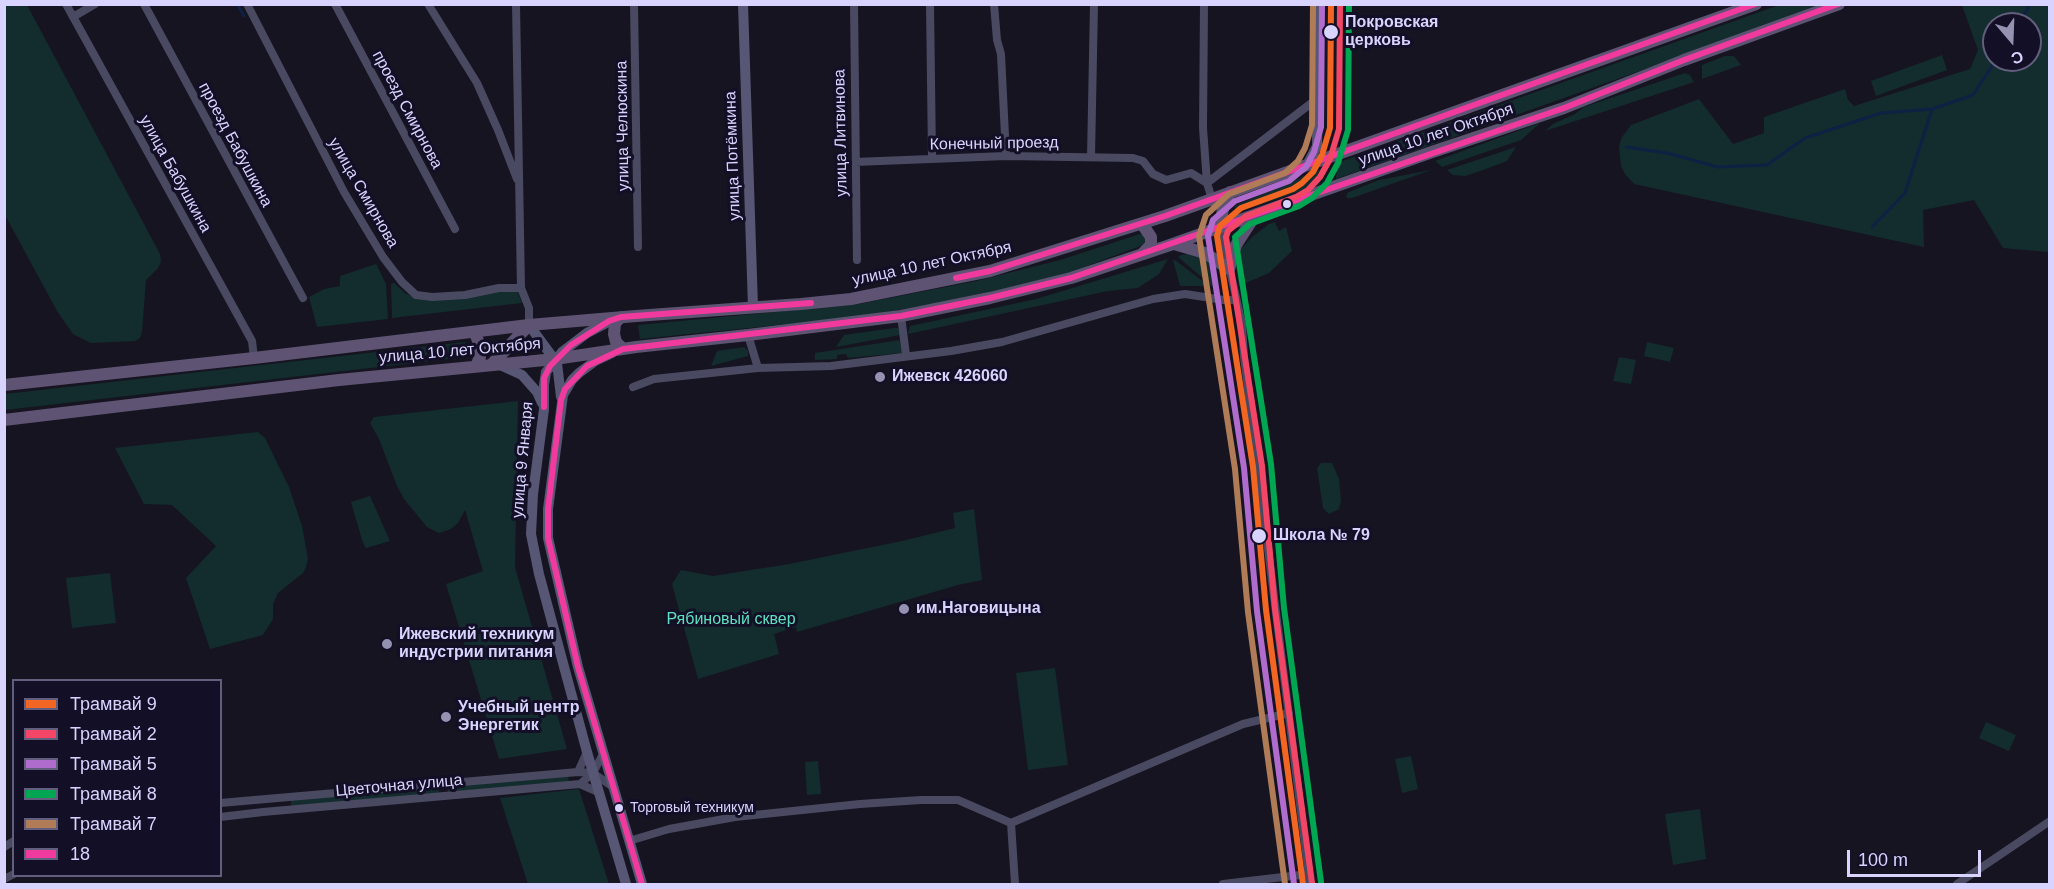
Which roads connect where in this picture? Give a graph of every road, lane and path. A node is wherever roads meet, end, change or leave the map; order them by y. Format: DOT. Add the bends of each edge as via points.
graph roads {
  1 [pos="66,4"];
  2 [pos="95,4"];
  3 [pos="144,4"];
  4 [pos="247,4"];
  5 [pos="335,4"];
  6 [pos="428,4"];
  7 [pos="516,4"];
  8 [pos="634,4"];
  9 [pos="744,4"];
  10 [pos="854,4"];
  11 [pos="930,4"];
  12 [pos="994,4"];
  13 [pos="1094,4"];
  14 [pos="1204,4"];
  15 [pos="1319,4"];
  16 [pos="1756,4"];
  17 [pos="1839,4"];
  18 [pos="73,17"];
  19 [pos="1318,98"];
  20 [pos="1006,156"];
  21 [pos="1091,157"];
  22 [pos="932,158"];
  23 [pos="855,162"];
  24 [pos="1307,165"];
  25 [pos="1207,183"];
  26 [pos="519,184"];
  27 [pos="1230,192"];
  28 [pos="1212,199"];
  29 [pos="1256,214"];
  30 [pos="1142,224"];
  31 [pos="1220,226"];
  32 [pos="455,229"];
  33 [pos="1174,244"];
  34 [pos="638,247"];
  35 [pos="1143,254"];
  36 [pos="856,260"];
  37 [pos="1229,269"];
  38 [pos="521,288"];
  39 [pos="303,298"];
  40 [pos="1236,300"];
  41 [pos="753,307"];
  42 [pos="901,316"];
  43 [pos="621,317"];
  44 [pos="530,325"];
  45 [pos="475,332"];
  46 [pos="748,335"];
  47 [pos="623,349"];
  48 [pos="906,356"];
  49 [pos="254,358"];
  50 [pos="555,359"];
  51 [pos="492,364"];
  52 [pos="476,366"];
  53 [pos="758,368"];
  54 [pos="4,385"];
  55 [pos="633,387"];
  56 [pos="561,400"];
  57 [pos="544,409"];
  58 [pos="4,420"];
  59 [pos="1289,713"];
  60 [pos="586,752"];
  61 [pos="603,754"];
  62 [pos="578,772"];
  63 [pos="593,773"];
  64 [pos="443,782"];
  65 [pos="580,784"];
  66 [pos="613,787"];
  67 [pos="598,792"];
  68 [pos="445,796"];
  69 [pos="262,798"];
  70 [pos="222,803"];
  71 [pos="263,812"];
  72 [pos="222,817"];
  73 [pos="2049,821"];
  74 [pos="1011,823"];
  75 [pos="629,841"];
  76 [pos="1309,874"];
  77 [pos="626,885"];
  78 [pos="642,885"];
  79 [pos="1016,885"];
  80 [pos="1223,885"];
  81 [pos="1310,885"];
  82 [pos="1957,885"];
  1 -- 18 [label="street, улица Бабушкина"];
  2 -- 18 [label="street"];
  3 -- 39 [label="street, проезд Бабушкина"];
  4 -- 38 [label="street, улица Смирнова" via="344,192 402,282 416,295 432,297"];
  5 -- 32 [label="street, проезд Смирнова"];
  6 -- 26 [label="street" via="477,83"];
  7 -- 26 [label="street"];
  8 -- 34 [label="street, улица Челюскина"];
  9 -- 41 [label="main road, улица Потёмкина"];
  10 -- 23 [label="street, улица Литвинова"];
  11 -- 22 [label="street"];
  12 -- 20 [label="street" via="1001,54"];
  13 -- 21 [label="street"];
  14 -- 25 [label="street" via="1203,128"];
  15 -- 19 [label="main road"];
  16 -- 24 [label="main road, улица 10 лет Октября"];
  17 -- 29 [label="main road, улица 10 лет Октября" via="1564,108"];
  18 -- 49 [label="street, улица Бабушкина" via="252,341"];
  19 -- 24 [label="main road" via="1317,146"];
  19 -- 25 [label="street"];
  20 -- 21 [label="street, Конечный проезд"];
  20 -- 22 [label="street, Конечный проезд"];
  21 -- 25 [label="street, Конечный проезд" via="1133,158 1143,161 1154,174 1166,180 1191,173"];
  22 -- 23 [label="street, Конечный проезд"];
  23 -- 36 [label="street, улица Литвинова"];
  24 -- 27 [label="main road, улица 10 лет Октября"];
  25 -- 28 [label="street"];
  26 -- 38 [label="street"];
  27 -- 28 [label="main road, улица 10 лет Октября"];
  27 -- 31 [label="main road"];
  28 -- 30 [label="main road, улица 10 лет Октября"];
  29 -- 31 [label="main road, улица 10 лет Октября"];
  29 -- 37 [label="main road" via="1236,245"];
  30 -- 35 [label="main road" via="1151,237 1151,245"];
  30 -- 41 [label="main road, улица 10 лет Октября" via="990,271 851,299"];
  31 -- 33 [label="main road, улица 10 лет Октября"];
  31 -- 37 [label="street"];
  33 -- 35 [label="main road, улица 10 лет Октября"];
  33 -- 37 [label="main road" via="1205,253"];
  35 -- 42 [label="main road, улица 10 лет Октября" via="1071,278"];
  37 -- 40 [label="street"];
  38 -- 44 [label="street" via="529,308"];
  40 -- 48 [label="street" via="1185,294 1153,299 1002,342"];
  40 -- 59 [label="street"];
  41 -- 43 [label="main road, улица 10 лет Октября"];
  42 -- 46 [label="main road, улица 10 лет Октября"];
  42 -- 48 [label="street"];
  43 -- 44 [label="main road, улица 10 лет Октября"];
  43 -- 47 [label="main road" via="615,323 614,334"];
  43 -- 50 [label="main road, улица 9 Января" via="587,333"];
  44 -- 45 [label="main road, улица 10 лет Октября"];
  44 -- 50 [label="main road"];
  44 -- 51 [label="main road"];
  45 -- 49 [label="main road, улица 10 лет Октября"];
  45 -- 52 [label="main road" via="480,347"];
  46 -- 47 [label="main road, улица 10 лет Октября"];
  46 -- 53 [label="street"];
  47 -- 50 [label="main road, улица 10 лет Октября"];
  47 -- 56 [label="main road, улица 9 Января" via="587,366 565,389"];
  48 -- 53 [label="street" via="831,366"];
  49 -- 54 [label="main road, улица 10 лет Октября"];
  50 -- 51 [label="main road, улица 10 лет Октября"];
  50 -- 56 [label="main road"];
  50 -- 57 [label="main road, улица 9 Января" via="544,378"];
  51 -- 52 [label="main road, улица 10 лет Октября"];
  51 -- 57 [label="main road" via="522,375 537,392"];
  52 -- 58 [label="main road, улица 10 лет Октября"];
  53 -- 55 [label="street" via="654,379"];
  56 -- 61 [label="main road, улица 9 Января" via="548,538"];
  57 -- 60 [label="main road, улица 9 Января" via="533,494 533,551"];
  59 -- 74 [label="street" via="1243,724"];
  59 -- 76 [label="street"];
  60 -- 62 [label="street"];
  60 -- 63 [label="main road, улица 9 Января"];
  61 -- 63 [label="street"];
  61 -- 66 [label="main road, улица 9 Января"];
  62 -- 63 [label="street, Цветочная улица"];
  62 -- 64 [label="street, Цветочная улица"];
  63 -- 65 [label="street"];
  63 -- 66 [label="street"];
  63 -- 67 [label="main road, улица 9 Января"];
  64 -- 68 [label="street"];
  64 -- 69 [label="street, Цветочная улица"];
  65 -- 67 [label="street"];
  65 -- 68 [label="street, Цветочная улица"];
  66 -- 75 [label="main road, улица 9 Января"];
  67 -- 77 [label="main road, улица 9 Января"];
  68 -- 71 [label="street, Цветочная улица"];
  69 -- 70 [label="street, Цветочная улица"];
  69 -- 71 [label="street"];
  71 -- 72 [label="street, Цветочная улица"];
  73 -- 82 [label="street"];
  74 -- 75 [label="street" via="958,800 921,800 735,817 669,828"];
  74 -- 79 [label="street"];
  75 -- 78 [label="main road, улица 9 Января"];
  76 -- 80 [label="street"];
  76 -- 81 [label="street"];
}
